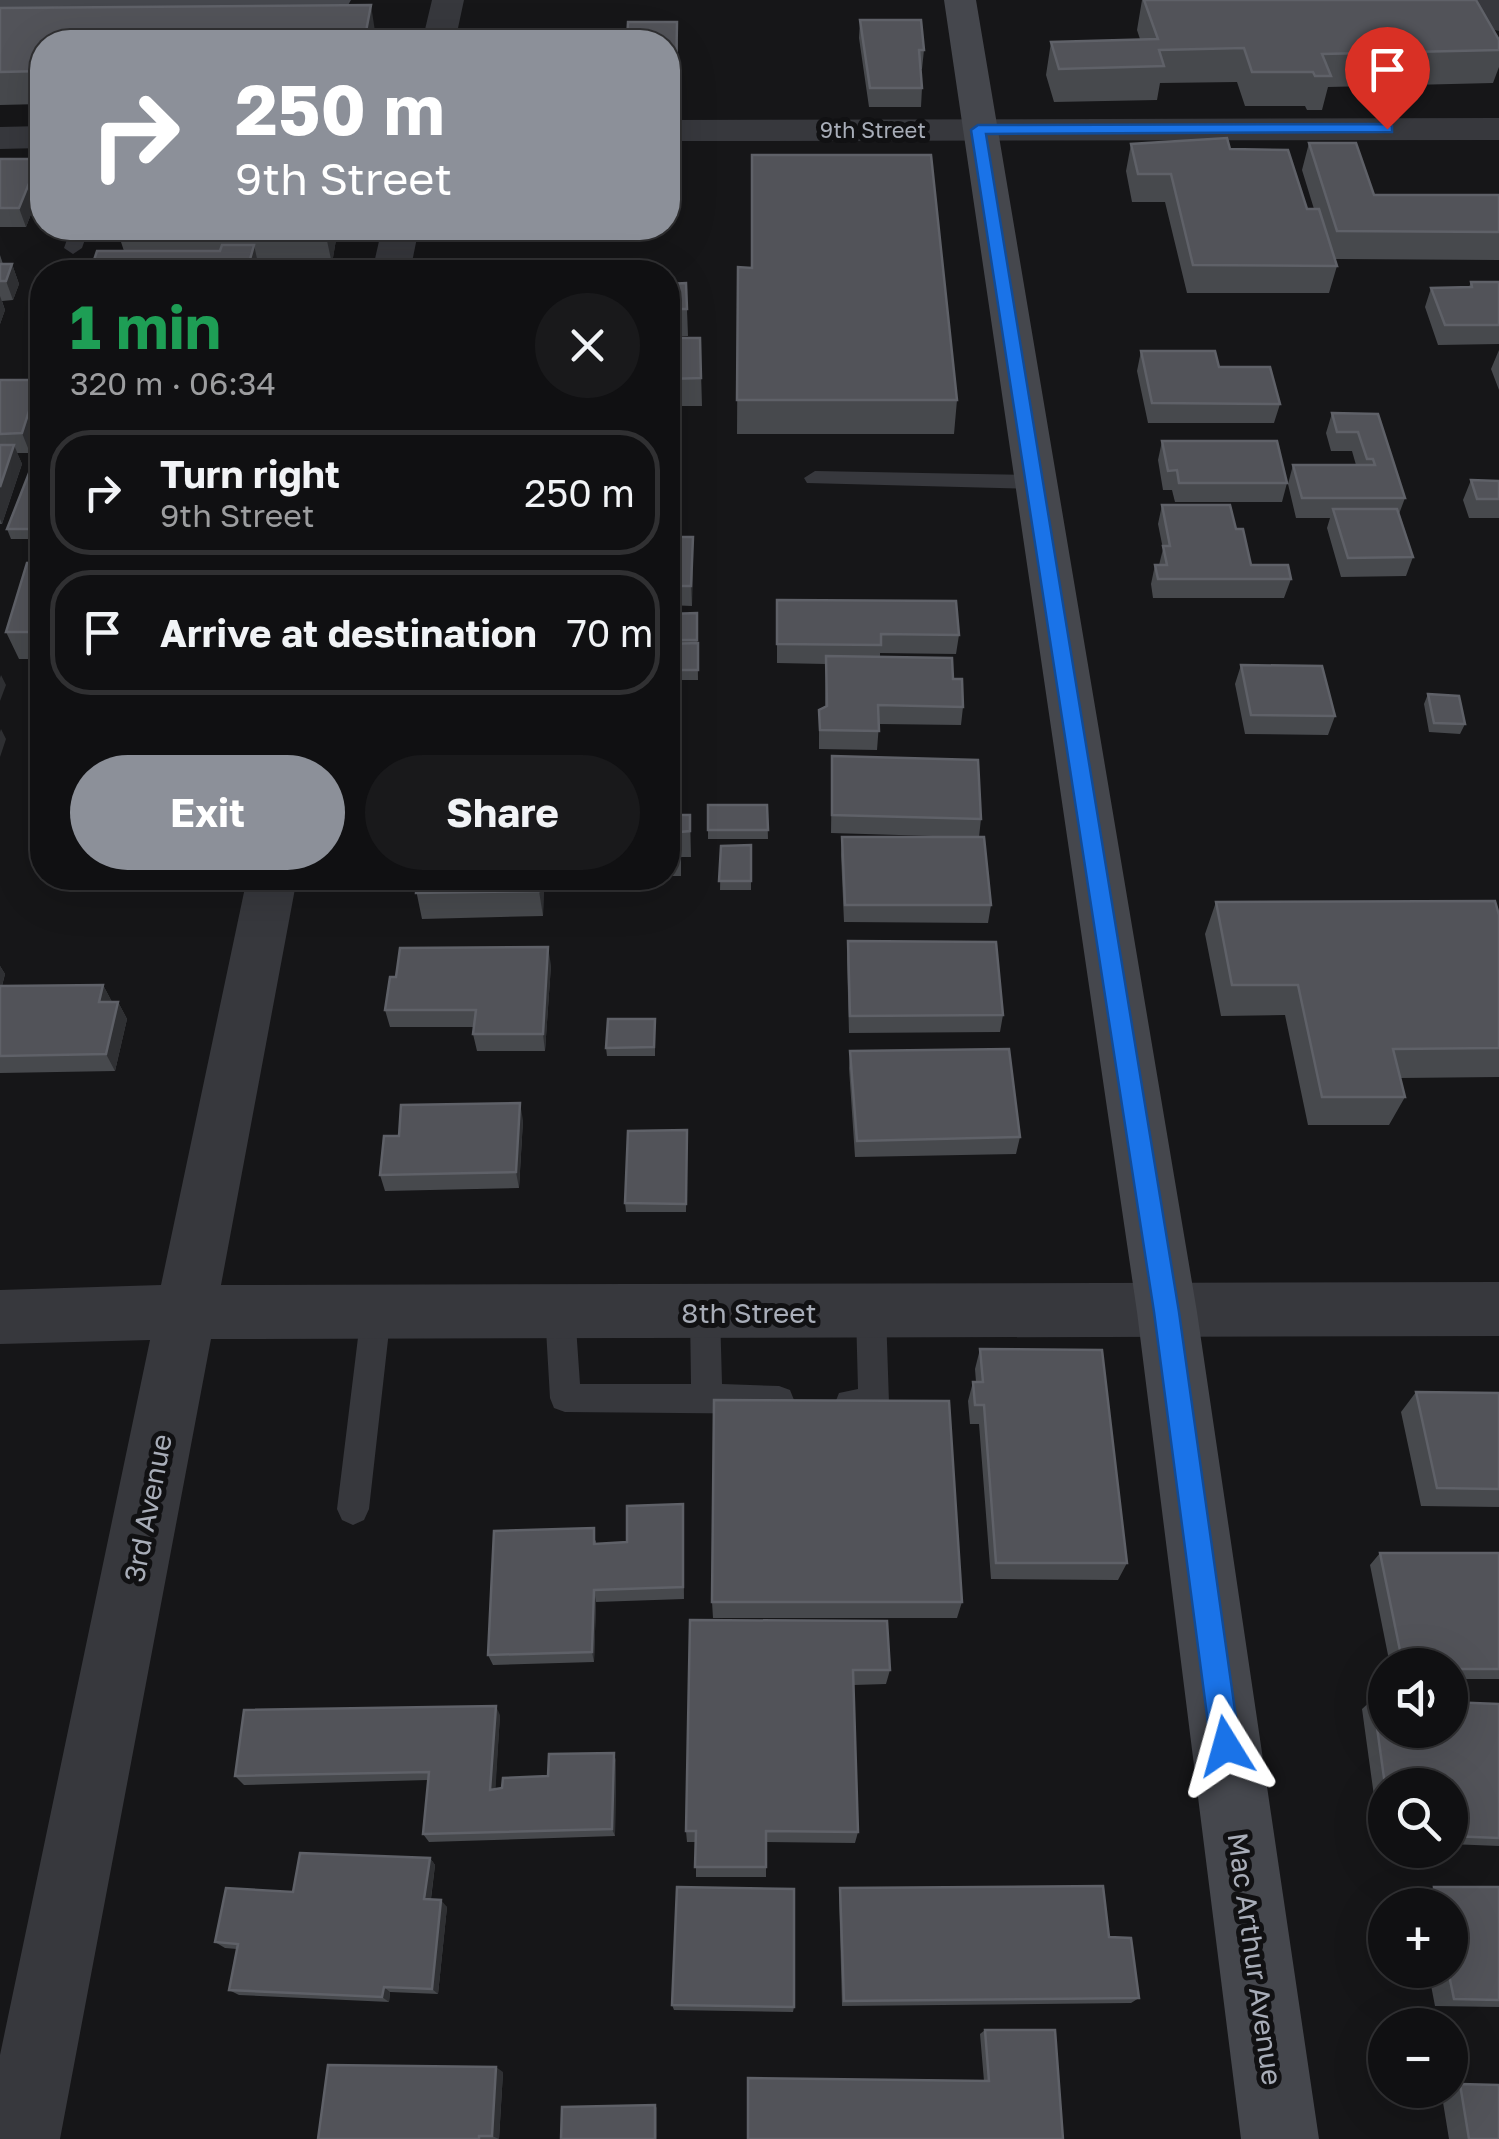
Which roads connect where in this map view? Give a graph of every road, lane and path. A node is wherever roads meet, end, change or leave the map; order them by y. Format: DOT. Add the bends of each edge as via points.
graph roads {
  1 [pos="335,0"];
  2 [pos="448,0"];
  3 [pos="960,0"];
  4 [pos="1489,0"];
  5 [pos="0,8"];
  6 [pos="1499,22"];
  7 [pos="441,30"];
  8 [pos="1499,128"];
  9 [pos="978,130"];
  10 [pos="680,132"];
  11 [pos="30,137"];
  12 [pos="0,138"];
  13 [pos="75,240"];
  14 [pos="72,248"];
  15 [pos="815,478"];
  16 [pos="1034,482"];
  17 [pos="270,890"];
  18 [pos="1499,1309"];
  19 [pos="187,1312"];
  20 [pos="560,1312"];
  21 [pos="706,1312"];
  22 [pos="1167,1312"];
  23 [pos="376,1313"];
  24 [pos="871,1313"];
  25 [pos="0,1318"];
  26 [pos="708,1398"];
  27 [pos="779,1400"];
  28 [pos="850,1402"];
  29 [pos="353,1509"];
  30 [pos="21,2139"];
  31 [pos="1280,2139"];
  1 -- 5 [label="street"];
  2 -- 7 [label="street"];
  3 -- 9 [label="street, Mac Arthur Avenue"];
  4 -- 6 [label="street"];
  8 -- 9 [label="street, 9th Street"];
  9 -- 10 [label="street, 9th Street"];
  9 -- 16 [label="street, Mac Arthur Avenue"];
  11 -- 12 [label="street"];
  13 -- 14 [label="lane"];
  15 -- 16 [label="lane"];
  16 -- 22 [label="street, Mac Arthur Avenue"];
  17 -- 19 [label="street, 3rd Avenue"];
  18 -- 22 [label="street, 8th Street"];
  19 -- 23 [label="street, 8th Street"];
  19 -- 25 [label="street, 8th Street"];
  19 -- 30 [label="street, 3rd Avenue"];
  20 -- 21 [label="street, 8th Street"];
  20 -- 23 [label="street, 8th Street"];
  20 -- 26 [label="lane" via="566,1398"];
  21 -- 24 [label="street, 8th Street"];
  21 -- 26 [label="lane"];
  22 -- 24 [label="street, 8th Street"];
  22 -- 31 [label="street, Mac Arthur Avenue"];
  23 -- 29 [label="lane"];
  24 -- 28 [label="lane" via="874,1404"];
  26 -- 27 [label="lane"];
}
